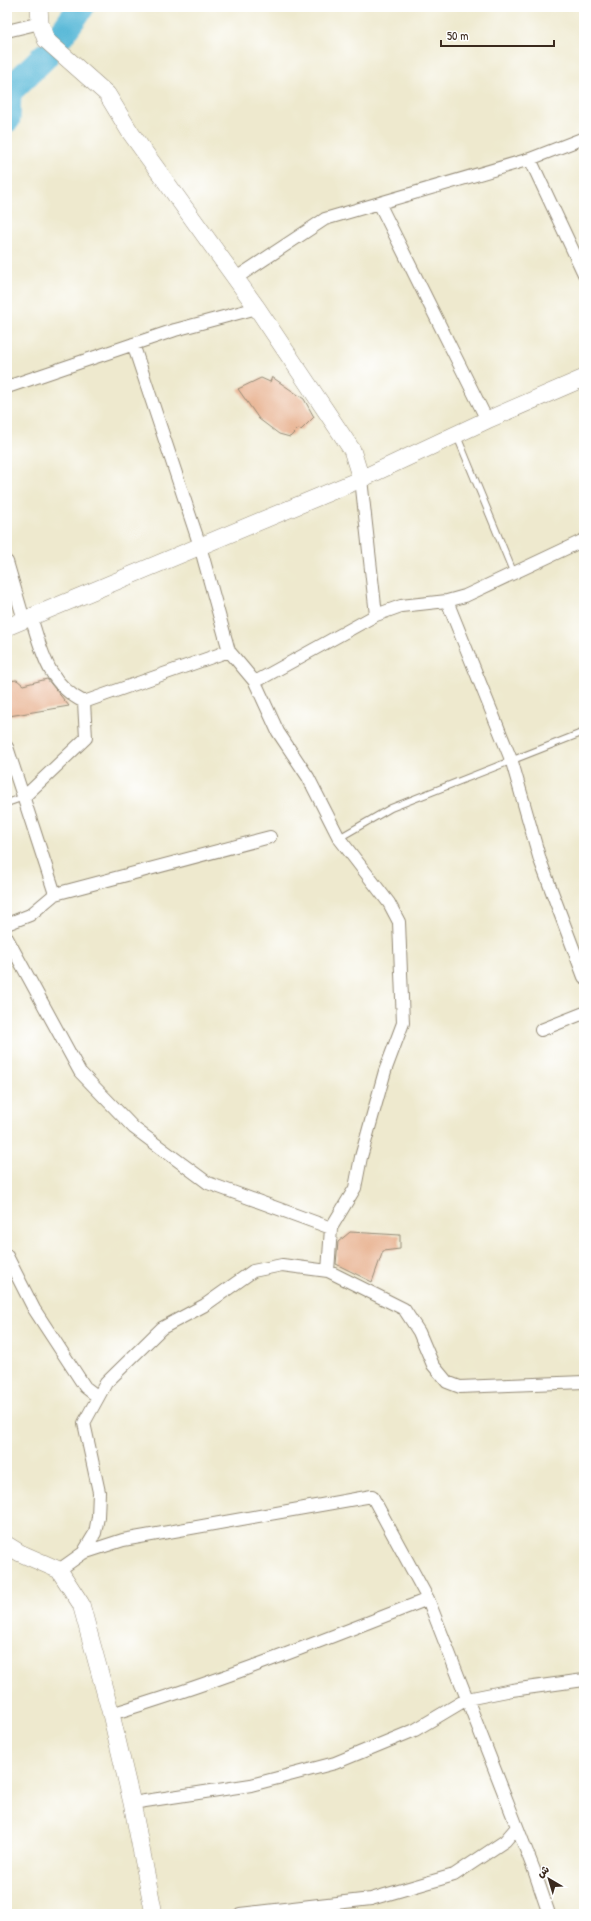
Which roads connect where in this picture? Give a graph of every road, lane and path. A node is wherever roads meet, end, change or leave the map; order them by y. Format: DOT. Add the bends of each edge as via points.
graph roads {
  1 [pos="40,15"];
  2 [pos="7,31"];
  3 [pos="584,138"];
  4 [pos="530,159"];
  5 [pos="379,203"];
  6 [pos="584,274"];
  7 [pos="236,278"];
  8 [pos="257,308"];
  9 [pos="133,344"];
  10 [pos="584,378"];
  11 [pos="7,387"];
  12 [pos="487,420"];
  13 [pos="456,435"];
  14 [pos="360,479"];
  15 [pos="584,540"];
  16 [pos="200,546"];
  17 [pos="8,565"];
  18 [pos="514,574"];
  19 [pos="447,601"];
  20 [pos="376,614"];
  21 [pos="28,619"];
  22 [pos="7,627"];
  23 [pos="229,651"];
  24 [pos="255,682"];
  25 [pos="84,702"];
  26 [pos="584,732"];
  27 [pos="7,747"];
  28 [pos="512,762"];
  29 [pos="24,797"];
  30 [pos="7,803"];
  31 [pos="270,837"];
  32 [pos="339,838"];
  33 [pos="55,894"];
  34 [pos="7,924"];
  35 [pos="7,938"];
  36 [pos="584,977"];
  37 [pos="584,1013"];
  38 [pos="541,1030"];
  39 [pos="332,1228"];
  40 [pos="7,1256"];
  41 [pos="328,1271"];
  42 [pos="584,1382"];
  43 [pos="98,1397"];
  44 [pos="7,1545"];
  45 [pos="83,1553"];
  46 [pos="59,1570"];
  47 [pos="428,1599"];
  48 [pos="584,1680"];
  49 [pos="467,1699"];
  50 [pos="111,1714"];
  51 [pos="132,1803"];
  52 [pos="517,1827"];
  53 [pos="154,1914"];
  54 [pos="240,1914"];
  55 [pos="549,1914"];
  1 -- 2 [label="street"];
  1 -- 7 [label="street" via="46,40 107,94 130,132"];
  3 -- 4 [label="street"];
  4 -- 5 [label="street"];
  4 -- 6 [label="street"];
  5 -- 7 [label="street" via="325,219"];
  5 -- 12 [label="street"];
  7 -- 8 [label="street"];
  8 -- 9 [label="street"];
  8 -- 14 [label="street" via="352,450"];
  9 -- 11 [label="street"];
  9 -- 16 [label="street"];
  10 -- 12 [label="street"];
  12 -- 13 [label="street"];
  13 -- 14 [label="street"];
  13 -- 18 [label="lane"];
  14 -- 16 [label="street"];
  14 -- 20 [label="street"];
  15 -- 18 [label="street"];
  16 -- 21 [label="street"];
  16 -- 23 [label="street"];
  17 -- 21 [label="street"];
  18 -- 19 [label="street" via="465,596"];
  19 -- 20 [label="street" via="401,606"];
  19 -- 28 [label="street"];
  20 -- 24 [label="street"];
  21 -- 22 [label="street"];
  21 -- 25 [label="street" via="47,666 58,683 71,696"];
  23 -- 24 [label="street"];
  23 -- 25 [label="street"];
  24 -- 32 [label="street" via="278,732 308,777"];
  25 -- 29 [label="street" via="86,738"];
  26 -- 28 [label="lane"];
  27 -- 29 [label="street"];
  28 -- 32 [label="lane" via="391,808"];
  28 -- 36 [label="street" via="540,860"];
  29 -- 30 [label="lane"];
  29 -- 33 [label="street"];
  31 -- 33 [label="street"];
  32 -- 39 [label="street" via="389,903 399,922 404,1023 385,1071 355,1188"];
  33 -- 34 [label="street" via="30,915"];
  35 -- 39 [label="street" via="80,1072 134,1128 208,1183"];
  37 -- 38 [label="street"];
  39 -- 41 [label="street"];
  40 -- 43 [label="street" via="34,1309 85,1387"];
  41 -- 42 [label="street" via="404,1310 419,1332 433,1365 447,1382 460,1387"];
  41 -- 43 [label="street" via="282,1265 253,1270 205,1305 162,1328 106,1383"];
  43 -- 45 [label="street" via="84,1423 99,1492 98,1517 95,1533"];
  44 -- 46 [label="street"];
  45 -- 46 [label="street"];
  45 -- 47 [label="street" via="122,1540 372,1496"];
  46 -- 50 [label="street" via="82,1604"];
  47 -- 49 [label="street"];
  47 -- 50 [label="street" via="161,1699"];
  48 -- 49 [label="street"];
  49 -- 51 [label="street" via="415,1730 335,1763 251,1785"];
  49 -- 52 [label="street"];
  50 -- 51 [label="street"];
  51 -- 53 [label="street"];
  52 -- 54 [label="street" via="505,1841 454,1875 371,1899"];
  52 -- 55 [label="street"];
}
